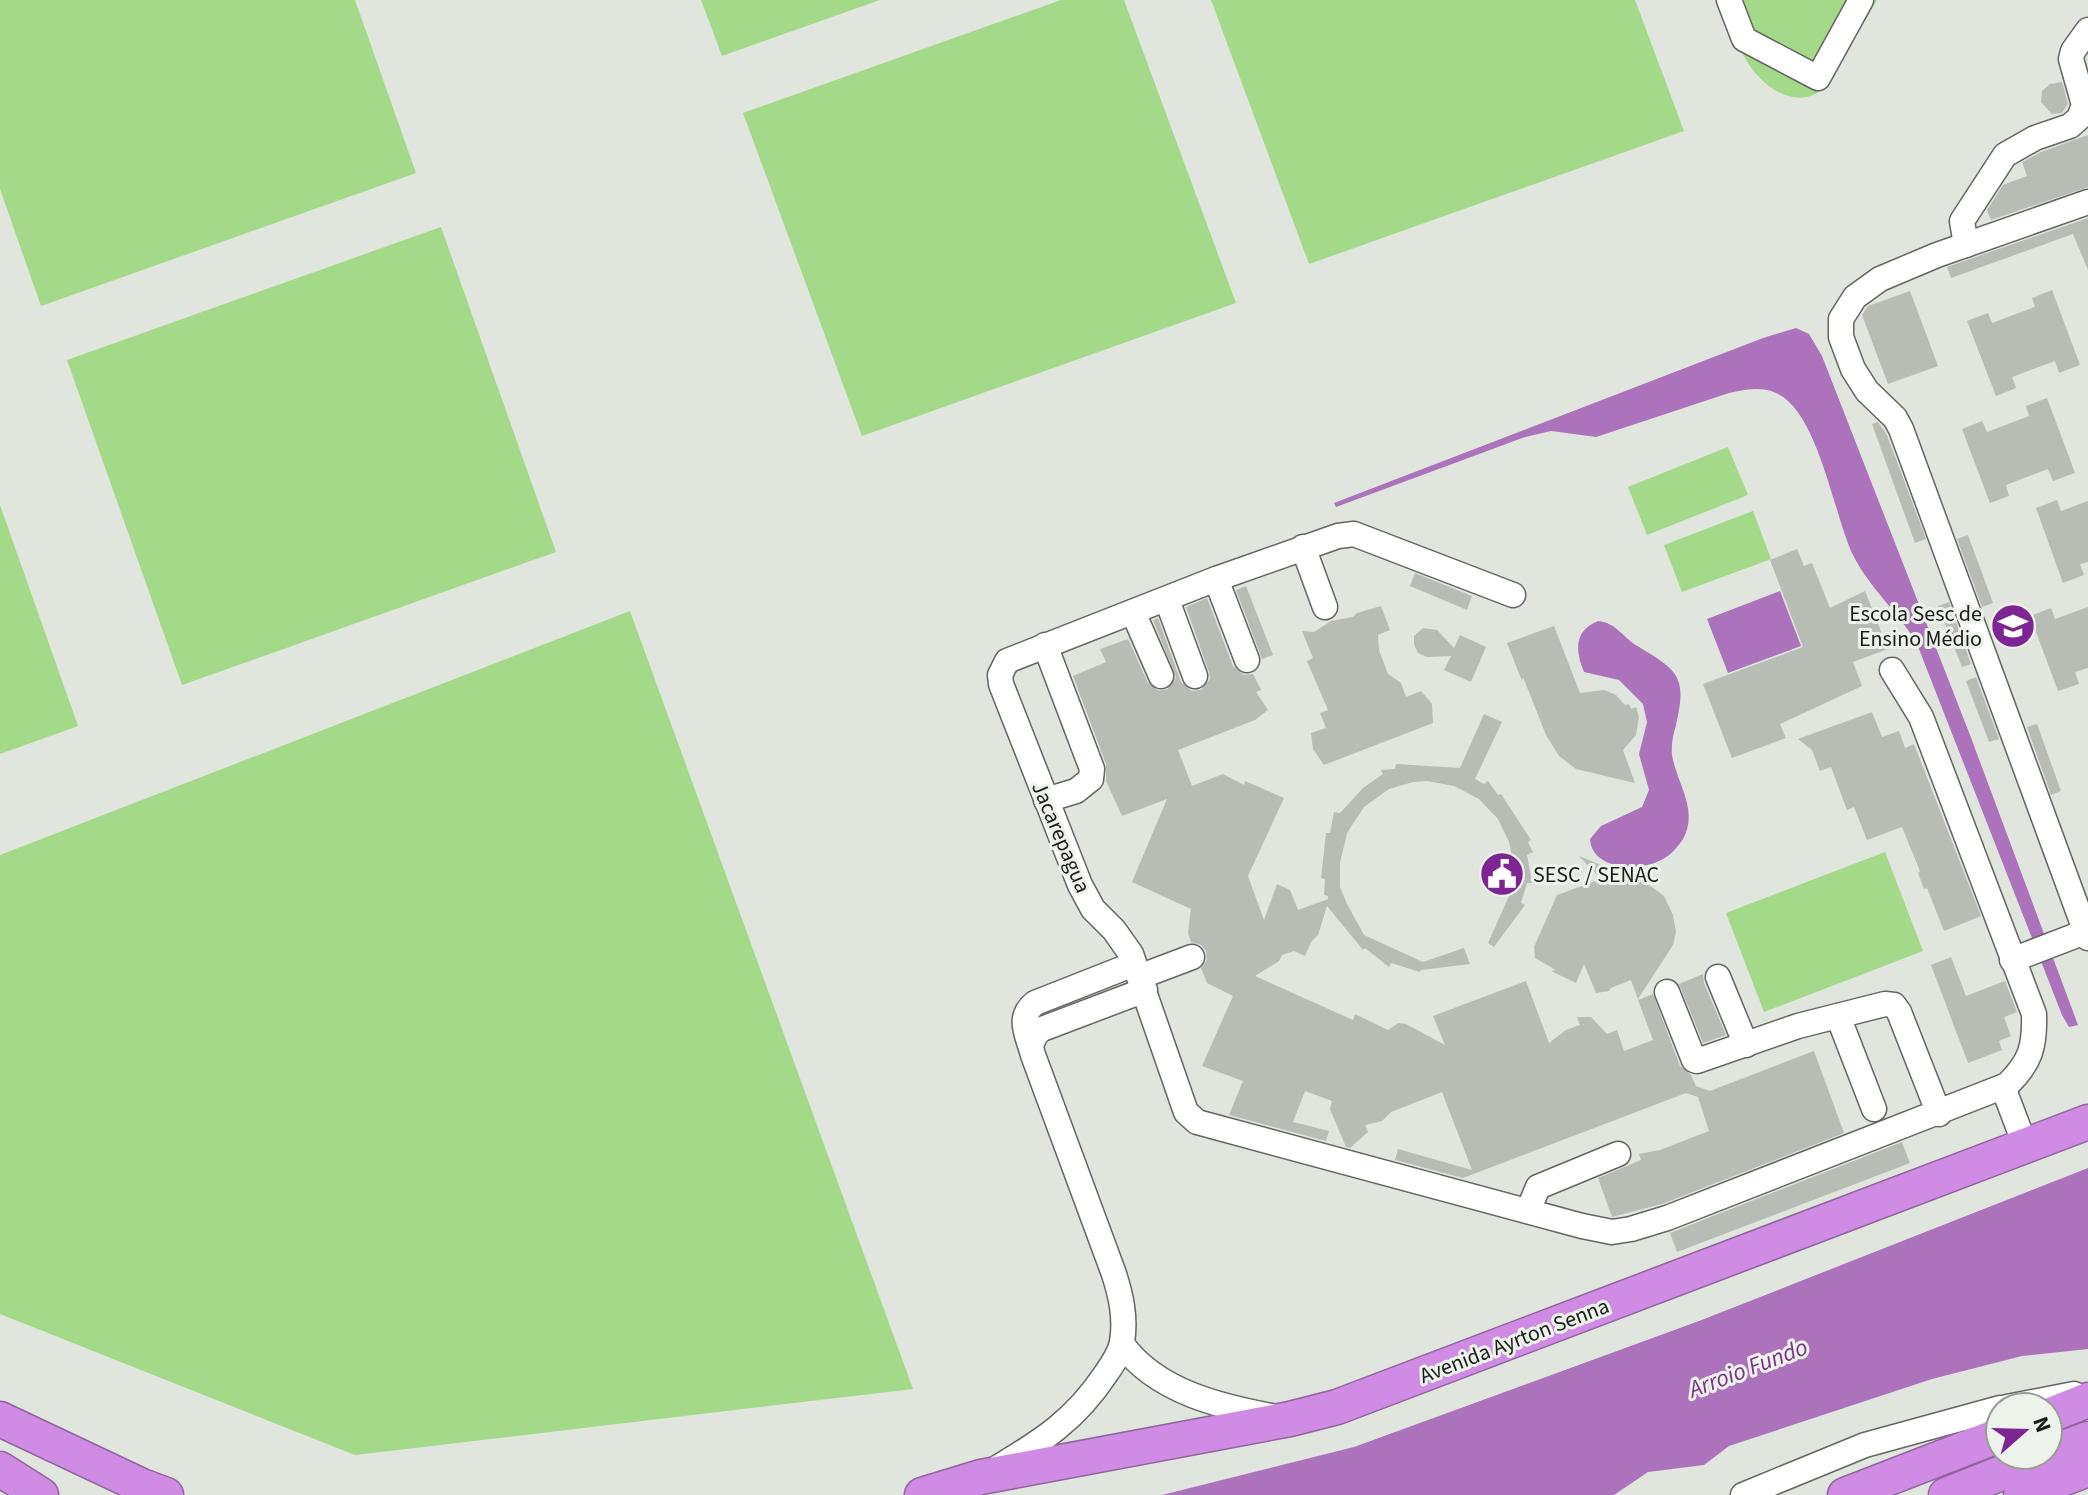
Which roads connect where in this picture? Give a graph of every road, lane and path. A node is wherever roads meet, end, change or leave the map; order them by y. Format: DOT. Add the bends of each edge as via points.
graph roads {
  1 [pos="1729,0"];
  2 [pos="1861,0"];
  3 [pos="2088,30"];
  4 [pos="2088,202"];
  5 [pos="1966,245"];
  6 [pos="1303,547"];
  7 [pos="1216,579"];
  8 [pos="1513,595"];
  9 [pos="1167,600"];
  10 [pos="1325,607"];
  11 [pos="1133,612"];
  12 [pos="1045,645"];
  13 [pos="1247,660"];
  14 [pos="1892,670"];
  15 [pos="1161,676"];
  16 [pos="1195,676"];
  17 [pos="1046,800"];
  18 [pos="2087,935"];
  19 [pos="1192,957"];
  20 [pos="2022,957"];
  21 [pos="1139,977"];
  22 [pos="1718,977"];
  23 [pos="1667,992"];
  24 [pos="1838,1016"];
  25 [pos="1746,1045"];
  26 [pos="2003,1087"];
  27 [pos="1874,1109"];
  28 [pos="1939,1114"];
  29 [pos="2088,1122"];
  30 [pos="2025,1145"];
  31 [pos="1618,1154"];
  32 [pos="1528,1211"];
  33 [pos="1122,1344"];
  34 [pos="2088,1392"];
  35 [pos="2064,1396"];
  36 [pos="2088,1400"];
  37 [pos="2064,1410"];
  38 [pos="1984,1412"];
  39 [pos="1290,1419"];
  40 [pos="6,1423"];
  41 [pos="1984,1441"];
  42 [pos="2064,1462"];
  43 [pos="0,1469"];
  44 [pos="2083,1469"];
  45 [pos="2007,1471"];
  46 [pos="981,1477"];
  47 [pos="41,1495"];
  48 [pos="112,1495"];
  49 [pos="166,1495"];
  50 [pos="922,1495"];
  51 [pos="1743,1495"];
  52 [pos="1845,1495"];
  53 [pos="1946,1495"];
  54 [pos="2021,1495"];
  1 -- 2 [label="lane" via="1744,39 1818,78"];
  3 -- 5 [label="lane" via="2071,59 2084,105 2079,118 2005,155 1962,221"];
  4 -- 5 [label="lane"];
  5 -- 18 [label="lane" via="1880,279 1855,297 1841,319 1841,337 1867,391 1901,429"];
  6 -- 7 [label="lane"];
  6 -- 8 [label="lane" via="1354,534"];
  6 -- 10 [label="lane"];
  7 -- 9 [label="lane"];
  7 -- 13 [label="lane"];
  9 -- 11 [label="lane"];
  9 -- 16 [label="lane"];
  11 -- 12 [label="lane"];
  11 -- 15 [label="lane"];
  12 -- 17 [label="lane, Jacarepagua" via="1007,661 1000,675"];
  12 -- 17 [label="lane" via="1092,769 1091,779 1076,791"];
  14 -- 20 [label="lane" via="1921,717"];
  17 -- 21 [label="lane, Jacarepagua" via="1093,909 1114,930"];
  18 -- 20 [label="lane"];
  19 -- 21 [label="lane"];
  20 -- 26 [label="lane" via="2035,1043 2027,1062"];
  21 -- 32 [label="lane, Jacarepagua" via="1186,1112 1197,1122"];
  21 -- 33 [label="lane" via="1035,1003 1023,1018 1114,1274 1122,1306"];
  22 -- 25 [label="lane"];
  23 -- 25 [label="lane" via="1694,1060"];
  24 -- 25 [label="lane"];
  24 -- 27 [label="lane"];
  24 -- 28 [label="lane" via="1894,1005"];
  26 -- 28 [label="lane"];
  26 -- 30 [label="lane"];
  28 -- 32 [label="lane" via="1631,1229 1612,1232"];
  29 -- 30 [label="highway, Avenida Ayrton Senna"];
  30 -- 39 [label="highway, Avenida Ayrton Senna" via="1337,1407"];
  31 -- 32 [label="lane" via="1538,1187"];
  33 -- 39 [label="lane" via="1142,1367 1187,1392 1225,1407"];
  33 -- 46 [label="lane" via="1080,1410 1040,1442"];
  34 -- 35 [label="lane"];
  36 -- 37 [label="highway"];
  38 -- 51 [label="lane" via="1865,1445"];
  39 -- 46 [label="highway, Avenida Ayrton Senna"];
  40 -- 48 [label="highway"];
  40 -- 49 [label="highway"];
  41 -- 52 [label="highway"];
  42 -- 44 [label="highway"];
  43 -- 47 [label="highway"];
  44 -- 54 [label="highway"];
  45 -- 53 [label="highway"];
  46 -- 50 [label="highway, Avenida Ayrton Senna"];
}
